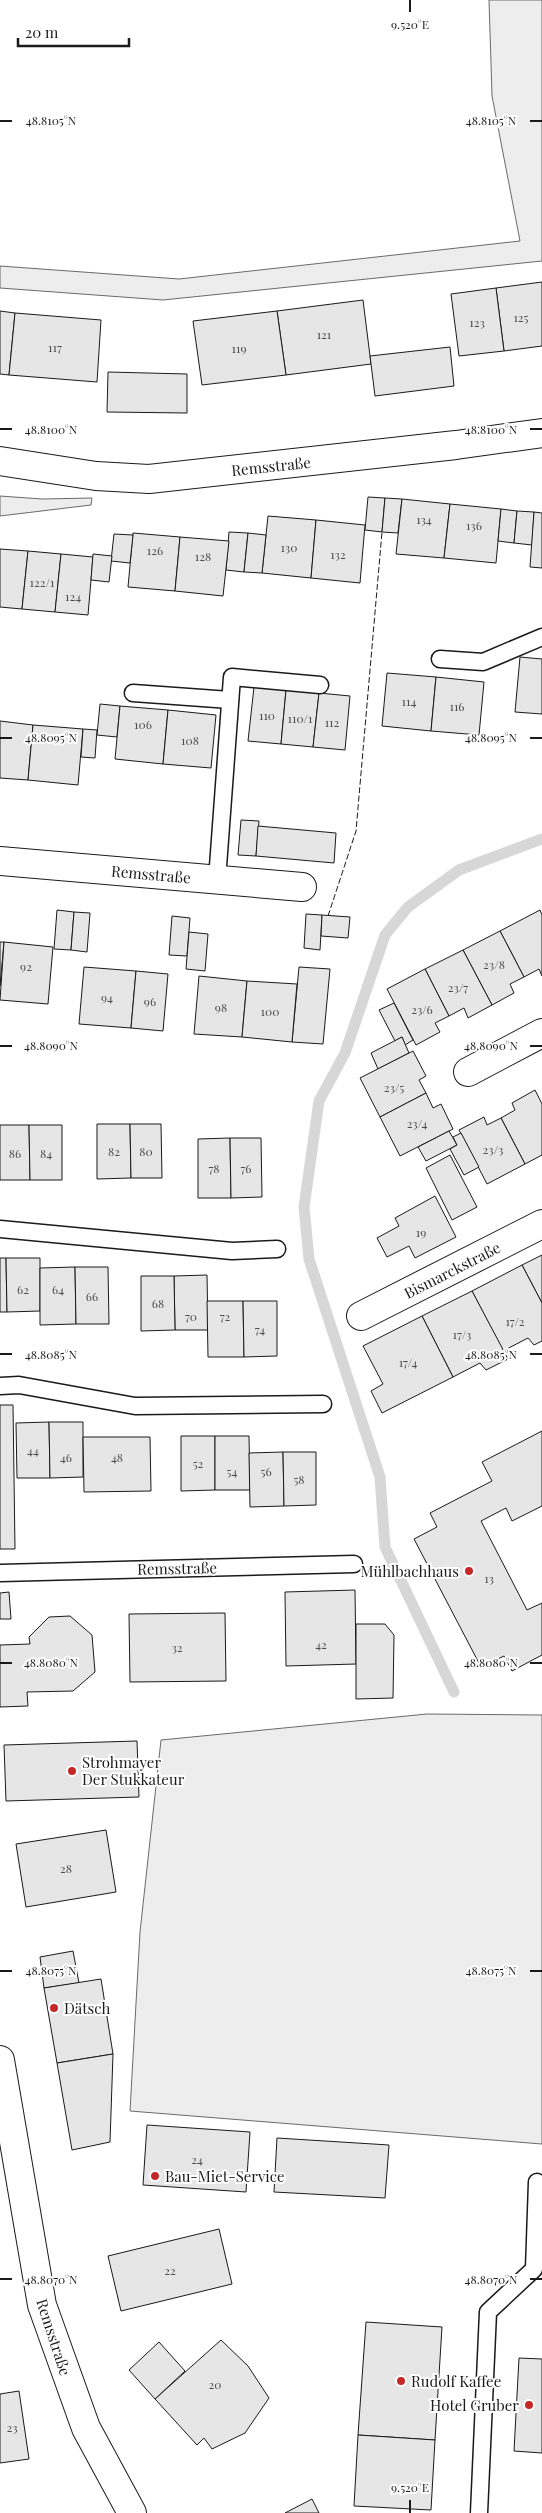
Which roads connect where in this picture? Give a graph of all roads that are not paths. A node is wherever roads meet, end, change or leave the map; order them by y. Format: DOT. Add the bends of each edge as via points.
graph roads {
  1 [pos="542,433"];
  2 [pos="0,461"];
  3 [pos="542,637"];
  4 [pos="440,659"];
  5 [pos="320,685"];
  6 [pos="133,692"];
  7 [pos="230,700"];
  8 [pos="0,861"];
  9 [pos="217,880"];
  10 [pos="302,887"];
  11 [pos="542,1033"];
  12 [pos="468,1072"];
  13 [pos="542,1224"];
  14 [pos="0,1229"];
  15 [pos="277,1249"];
  16 [pos="361,1316"];
  17 [pos="0,1386"];
  18 [pos="323,1404"];
  19 [pos="354,1564"];
  20 [pos="0,1573"];
  21 [pos="0,2060"];
  22 [pos="537,2182"];
  23 [pos="132,2513"];
  24 [pos="479,2513"];
  1 -- 2 [label="street, Remsstraße" via="149,479 96,476"];
  3 -- 4 [label="lane" via="483,662"];
  5 -- 7 [label="lane" via="232,677"];
  6 -- 7 [label="lane"];
  7 -- 9 [label="lane"];
  8 -- 9 [label="street, Remsstraße"];
  9 -- 10 [label="street, Remsstraße"];
  11 -- 12 [label="street"];
  13 -- 16 [label="street, Bismarckstraße"];
  14 -- 15 [label="lane" via="232,1251"];
  17 -- 18 [label="lane" via="19,1385 135,1406"];
  19 -- 20 [label="lane, Remsstraße"];
  21 -- 23 [label="street, Remsstraße" via="42,2304 86,2428"];
  22 -- 24 [label="lane" via="534,2269 488,2312"];
}
